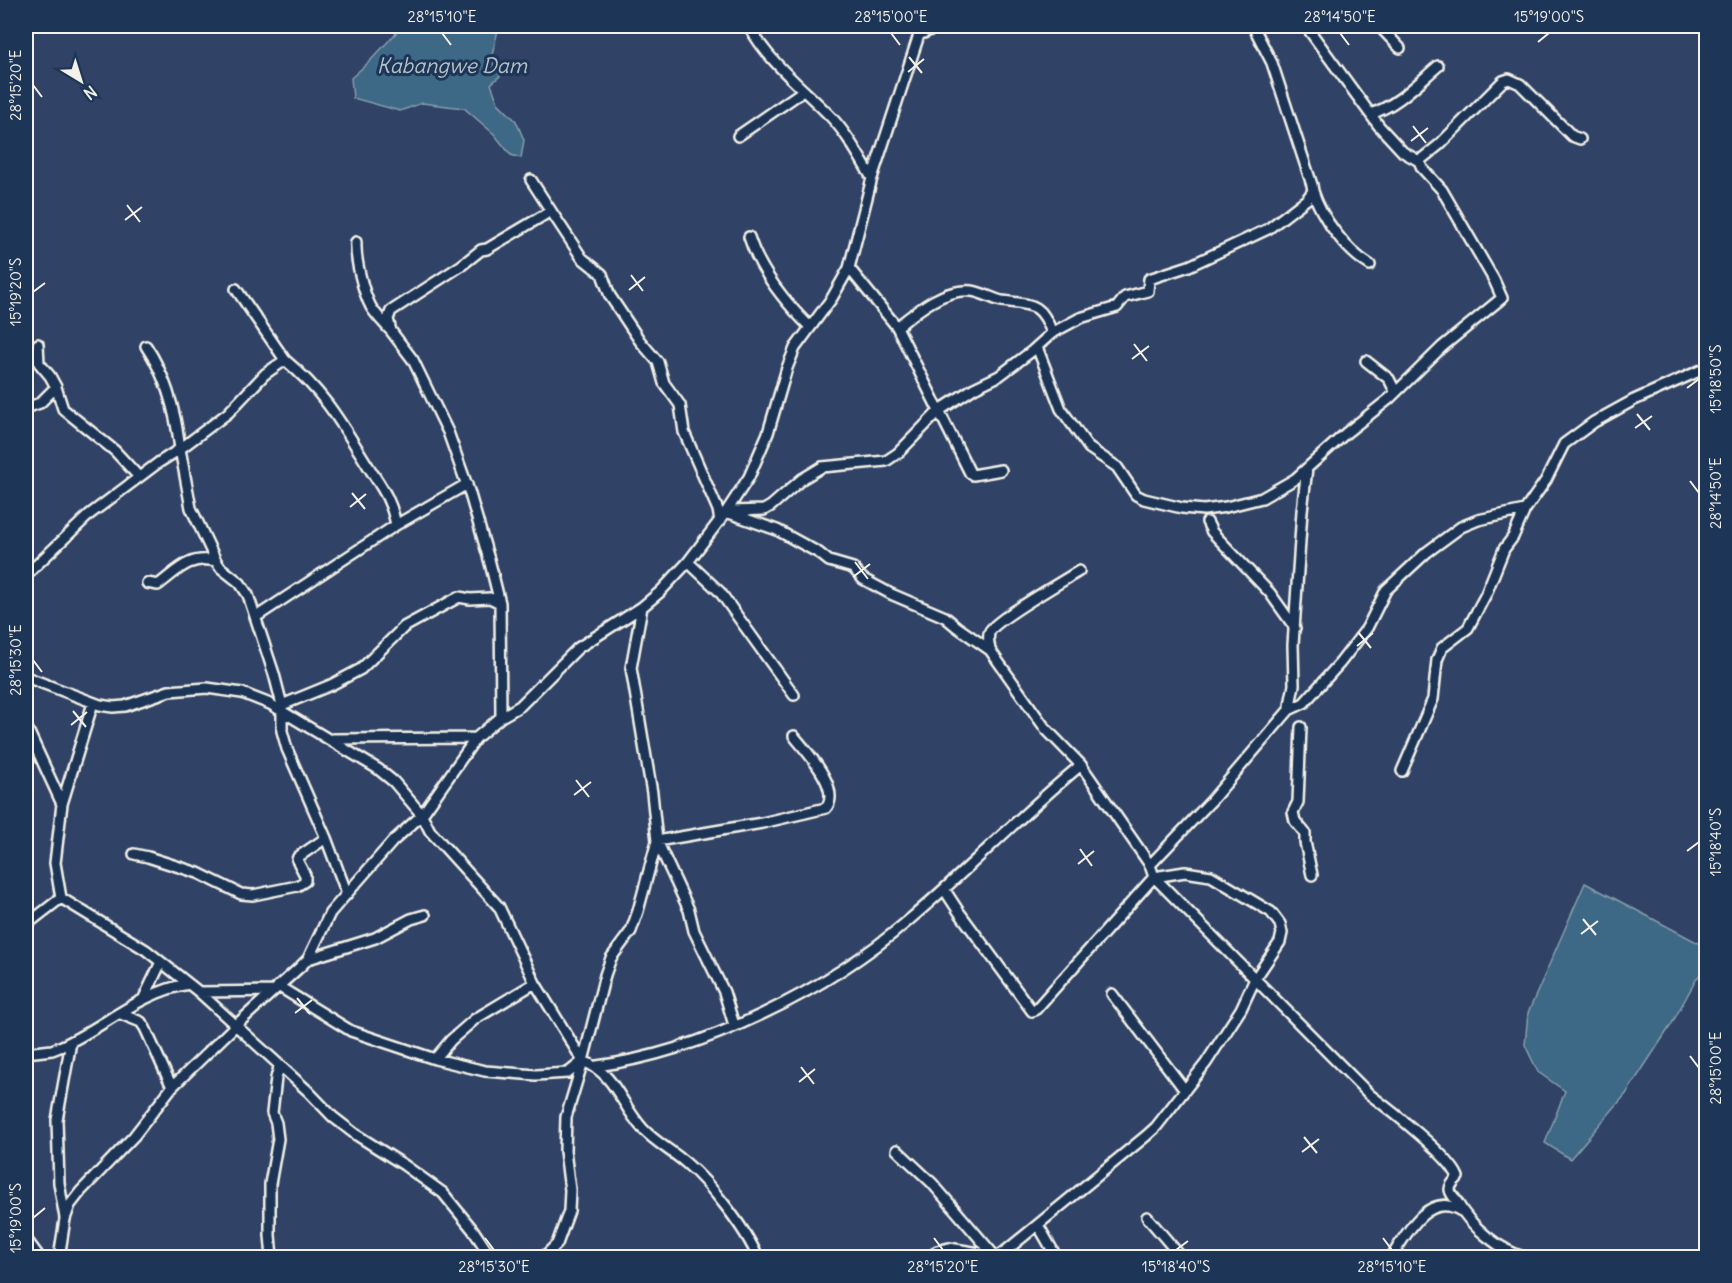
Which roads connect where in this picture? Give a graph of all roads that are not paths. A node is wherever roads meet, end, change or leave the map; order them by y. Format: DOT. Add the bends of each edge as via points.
graph roads {
  1 [pos="749,26"];
  2 [pos="939,26"];
  3 [pos="1252,26"];
  4 [pos="1306,26"];
  5 [pos="1379,26"];
  6 [pos="919,30"];
  7 [pos="1400,48"];
  8 [pos="1438,66"];
  9 [pos="803,91"];
  10 [pos="1370,114"];
  11 [pos="738,136"];
  12 [pos="1580,139"];
  13 [pos="1419,161"];
  14 [pos="872,178"];
  15 [pos="531,180"];
  16 [pos="1313,191"];
  17 [pos="551,211"];
  18 [pos="749,237"];
  19 [pos="356,242"];
  20 [pos="1370,265"];
  21 [pos="849,268"];
  22 [pos="236,289"];
  23 [pos="810,327"];
  24 [pos="897,327"];
  25 [pos="391,331"];
  26 [pos="1052,333"];
  27 [pos="38,344"];
  28 [pos="146,346"];
  29 [pos="1037,347"];
  30 [pos="285,360"];
  31 [pos="1366,361"];
  32 [pos="1707,368"];
  33 [pos="56,387"];
  34 [pos="1395,391"];
  35 [pos="26,408"];
  36 [pos="940,410"];
  37 [pos="180,449"];
  38 [pos="1307,468"];
  39 [pos="1001,470"];
  40 [pos="139,477"];
  41 [pos="467,484"];
  42 [pos="1525,510"];
  43 [pos="726,512"];
  44 [pos="720,521"];
  45 [pos="1207,522"];
  46 [pos="396,525"];
  47 [pos="216,561"];
  48 [pos="687,562"];
  49 [pos="1079,571"];
  50 [pos="26,575"];
  51 [pos="147,583"];
  52 [pos="500,603"];
  53 [pos="642,608"];
  54 [pos="256,617"];
  55 [pos="1294,628"];
  56 [pos="990,650"];
  57 [pos="26,677"];
  58 [pos="794,695"];
  59 [pos="93,703"];
  60 [pos="282,709"];
  61 [pos="1289,710"];
  62 [pos="501,717"];
  63 [pos="26,726"];
  64 [pos="1300,727"];
  65 [pos="794,736"];
  66 [pos="476,738"];
  67 [pos="330,740"];
  68 [pos="1081,765"];
  69 [pos="1402,771"];
  70 [pos="62,804"];
  71 [pos="422,815"];
  72 [pos="327,838"];
  73 [pos="657,841"];
  74 [pos="134,854"];
  75 [pos="1150,865"];
  76 [pos="1312,875"];
  77 [pos="1154,877"];
  78 [pos="944,889"];
  79 [pos="347,894"];
  80 [pos="61,898"];
  81 [pos="425,915"];
  82 [pos="26,925"];
  83 [pos="308,959"];
  84 [pos="161,962"];
  85 [pos="1255,979"];
  86 [pos="535,983"];
  87 [pos="189,984"];
  88 [pos="276,988"];
  89 [pos="199,992"];
  90 [pos="1112,994"];
  91 [pos="143,1000"];
  92 [pos="122,1014"];
  93 [pos="236,1025"];
  94 [pos="734,1025"];
  95 [pos="71,1042"];
  96 [pos="26,1053"];
  97 [pos="435,1059"];
  98 [pos="584,1061"];
  99 [pos="597,1066"];
  100 [pos="279,1067"];
  101 [pos="172,1087"];
  102 [pos="1184,1089"];
  103 [pos="897,1150"];
  104 [pos="1461,1211"];
  105 [pos="1147,1217"];
  106 [pos="65,1219"];
  107 [pos="1038,1225"];
  108 [pos="26,1239"];
  109 [pos="557,1244"];
  110 [pos="1504,1248"];
  111 [pos="488,1251"];
  112 [pos="993,1254"];
  113 [pos="40,1257"];
  114 [pos="59,1257"];
  115 [pos="272,1257"];
  116 [pos="472,1257"];
  117 [pos="496,1257"];
  118 [pos="543,1257"];
  119 [pos="553,1257"];
  120 [pos="758,1257"];
  121 [pos="931,1257"];
  122 [pos="1058,1257"];
  123 [pos="1182,1257"];
  124 [pos="1391,1257"];
  125 [pos="1495,1257"];
  126 [pos="1527,1257"];
  1 -- 9 [label="street" via="770,59"];
  2 -- 6 [label="street"];
  3 -- 16 [label="street" via="1272,63"];
  4 -- 10 [label="street"];
  5 -- 7 [label="street"];
  6 -- 14 [label="street"];
  8 -- 10 [label="street" via="1393,103"];
  9 -- 11 [label="street"];
  9 -- 14 [label="street" via="833,119"];
  10 -- 13 [label="street" via="1402,152"];
  12 -- 13 [label="street" via="1572,136 1521,84 1509,79"];
  13 -- 34 [label="street" via="1442,190 1502,298"];
  14 -- 21 [label="street"];
  15 -- 17 [label="street"];
  16 -- 20 [label="street" via="1334,231"];
  16 -- 26 [label="street" via="1268,229 1189,266 1149,279 1148,291 1125,297 1117,307 1080,318"];
  17 -- 25 [label="street" via="481,250 391,311"];
  17 -- 44 [label="street" via="582,258 602,274 610,296 658,362 664,383 680,405 684,432"];
  18 -- 23 [label="street" via="766,273"];
  19 -- 25 [label="street" via="371,305"];
  21 -- 23 [label="street"];
  21 -- 24 [label="street"];
  22 -- 30 [label="street"];
  23 -- 43 [label="street" via="795,348 768,433 749,477"];
  24 -- 26 [label="street" via="936,300 972,291 1038,308"];
  24 -- 36 [label="street"];
  25 -- 41 [label="street" via="413,360 448,432"];
  26 -- 29 [label="street"];
  27 -- 33 [label="street" via="39,363"];
  28 -- 37 [label="street" via="160,369 178,425"];
  29 -- 36 [label="street" via="999,376"];
  29 -- 38 [label="street" via="1060,410 1089,448 1117,467 1136,495 1144,499 1182,508 1226,507 1262,498"];
  30 -- 37 [label="street"];
  30 -- 46 [label="street" via="308,379 347,431 393,507"];
  31 -- 34 [label="street" via="1389,379"];
  32 -- 42 [label="street" via="1634,400 1564,444"];
  33 -- 35 [label="street" via="40,403"];
  33 -- 40 [label="street" via="63,409 115,451"];
  34 -- 38 [label="street"];
  36 -- 39 [label="street" via="973,475"];
  36 -- 43 [label="street" via="886,461 822,467 802,478 764,510"];
  37 -- 40 [label="street"];
  37 -- 47 [label="street" via="191,508"];
  38 -- 55 [label="street"];
  40 -- 50 [label="street" via="90,514"];
  41 -- 46 [label="street"];
  41 -- 52 [label="street"];
  42 -- 61 [label="street" via="1461,527 1420,558 1386,590 1367,628 1340,663 1304,703"];
  42 -- 69 [label="street" via="1468,628 1442,648 1433,699"];
  43 -- 44 [label="street"];
  43 -- 56 [label="street" via="777,530 829,561 853,568 863,579 891,594 945,617"];
  44 -- 48 [label="street"];
  45 -- 55 [label="street" via="1270,593"];
  46 -- 54 [label="street"];
  47 -- 51 [label="street" via="197,559 158,585"];
  47 -- 54 [label="street" via="240,583"];
  48 -- 53 [label="street"];
  48 -- 58 [label="street" via="720,592"];
  49 -- 56 [label="street" via="990,631"];
  52 -- 60 [label="street" via="490,597 459,597 404,627 361,669"];
  52 -- 62 [label="street"];
  53 -- 62 [label="street" via="579,648 520,706"];
  53 -- 73 [label="street" via="631,668"];
  54 -- 60 [label="street"];
  55 -- 61 [label="street" via="1294,686"];
  56 -- 68 [label="street" via="1045,728"];
  57 -- 59 [label="street"];
  59 -- 60 [label="street" via="126,706 169,692 207,688 242,693"];
  59 -- 70 [label="street"];
  60 -- 67 [label="street"];
  60 -- 72 [label="street" via="287,749"];
  61 -- 75 [label="street"];
  62 -- 66 [label="street"];
  63 -- 70 [label="street"];
  64 -- 76 [label="street" via="1298,802 1293,812 1305,833"];
  65 -- 73 [label="street" via="823,775 830,798 826,808"];
  66 -- 67 [label="street"];
  66 -- 71 [label="street"];
  67 -- 71 [label="street" via="394,782"];
  68 -- 75 [label="street"];
  68 -- 78 [label="street"];
  70 -- 80 [label="street" via="55,864"];
  71 -- 79 [label="street"];
  71 -- 86 [label="street" via="430,831 499,908"];
  72 -- 74 [label="street" via="298,857 305,876 302,883 253,895"];
  72 -- 79 [label="street"];
  73 -- 94 [label="street" via="694,932 724,992"];
  73 -- 98 [label="street" via="639,911 605,975"];
  75 -- 77 [label="street"];
  77 -- 78 [label="street" via="1034,1011 1028,1009"];
  77 -- 85 [label="street"];
  77 -- 85 [label="street" via="1185,872 1211,876 1271,912 1280,924 1280,942"];
  78 -- 94 [label="street" via="874,948 833,975"];
  79 -- 83 [label="street" via="330,913"];
  80 -- 82 [label="street"];
  80 -- 84 [label="street"];
  81 -- 83 [label="street" via="375,938"];
  83 -- 88 [label="street"];
  84 -- 87 [label="street"];
  84 -- 91 [label="street"];
  85 -- 102 [label="street" via="1206,1063"];
  85 -- 104 [label="street" via="1369,1094 1449,1164 1458,1177 1450,1192"];
  86 -- 97 [label="street" via="475,1019"];
  86 -- 98 [label="street"];
  87 -- 89 [label="street"];
  87 -- 91 [label="street"];
  88 -- 89 [label="street"];
  88 -- 93 [label="street"];
  88 -- 97 [label="street" via="351,1032"];
  89 -- 93 [label="street"];
  90 -- 102 [label="street"];
  91 -- 92 [label="street"];
  92 -- 95 [label="street"];
  92 -- 101 [label="street" via="146,1028"];
  93 -- 100 [label="street"];
  93 -- 101 [label="street"];
  94 -- 99 [label="street" via="671,1051"];
  95 -- 96 [label="street" via="52,1050"];
  95 -- 106 [label="street" via="57,1120 59,1183"];
  97 -- 98 [label="street" via="484,1071 536,1075 567,1073"];
  98 -- 99 [label="street"];
  98 -- 109 [label="street" via="566,1117 569,1211"];
  99 -- 120 [label="street" via="611,1080 634,1119 688,1164 724,1203"];
  100 -- 111 [label="street" via="355,1134 443,1193"];
  100 -- 115 [label="street" via="272,1113 278,1140 270,1184"];
  101 -- 106 [label="street" via="134,1136 81,1191"];
  102 -- 107 [label="street" via="1146,1137"];
  103 -- 112 [label="street"];
  104 -- 110 [label="street"];
  104 -- 124 [label="street" via="1451,1204 1439,1204 1426,1212"];
  105 -- 123 [label="street"];
  106 -- 114 [label="street"];
  107 -- 112 [label="street" via="1002,1254"];
  107 -- 122 [label="street"];
  108 -- 113 [label="street"];
  109 -- 118 [label="street"];
  109 -- 119 [label="street"];
  110 -- 125 [label="street"];
  110 -- 126 [label="street"];
  111 -- 116 [label="street"];
  111 -- 117 [label="street"];
  112 -- 121 [label="street" via="949,1248 936,1251"];
}
